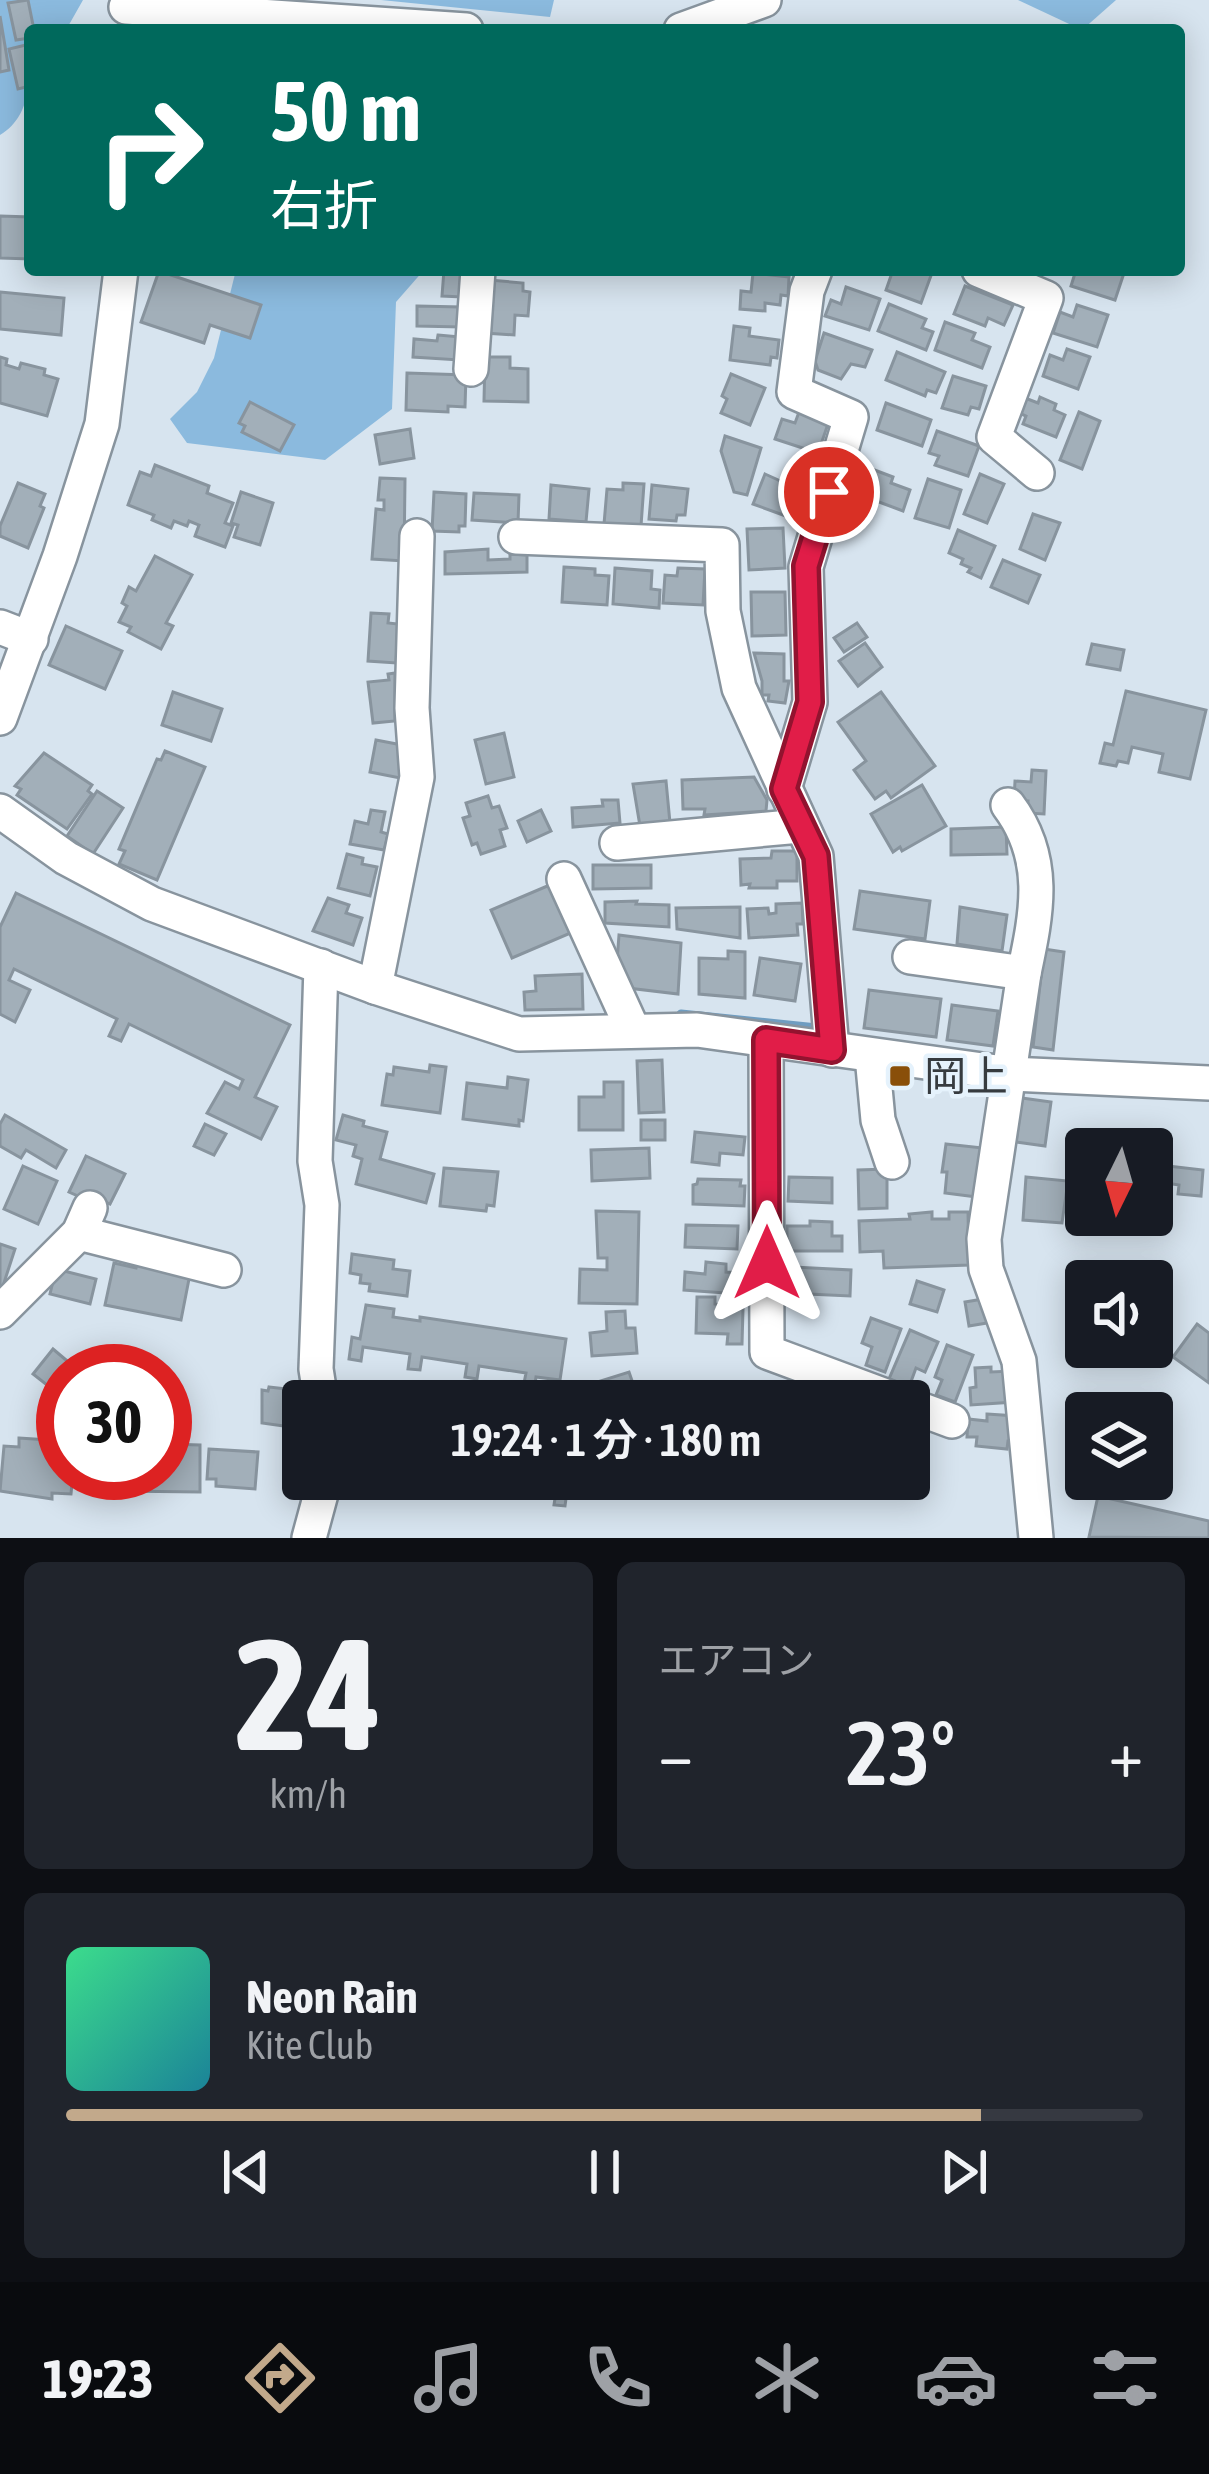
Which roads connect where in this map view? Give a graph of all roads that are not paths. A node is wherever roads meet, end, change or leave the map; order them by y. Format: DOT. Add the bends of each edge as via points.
graph roads {
  1 [pos="764,0"];
  2 [pos="126,12"];
  3 [pos="353,24"];
  4 [pos="698,24"];
  5 [pos="120,276"];
  6 [pos="478,276"];
  7 [pos="812,276"];
  8 [pos="994,276"];
  9 [pos="472,369"];
  10 [pos="1036,473"];
  11 [pos="417,536"];
  12 [pos="516,538"];
  13 [pos="15,633"];
  14 [pos="0,718"];
  15 [pos="784,789"];
  16 [pos="1008,805"];
  17 [pos="0,812"];
  18 [pos="800,826"];
  19 [pos="617,843"];
  20 [pos="564,879"];
  21 [pos="910,957"];
  22 [pos="321,966"];
  23 [pos="1024,973"];
  24 [pos="375,987"];
  25 [pos="633,1030"];
  26 [pos="766,1040"];
  27 [pos="832,1050"];
  28 [pos="872,1056"];
  29 [pos="1011,1074"];
  30 [pos="1209,1083"];
  31 [pos="892,1162"];
  32 [pos="224,1270"];
  33 [pos="0,1312"];
  34 [pos="318,1380"];
  35 [pos="842,1380"];
  36 [pos="930,1412"];
  37 [pos="952,1420"];
  38 [pos="319,1500"];
  39 [pos="309,1538"];
  40 [pos="1036,1538"];
  1 -- 4 [label="street"];
  2 -- 3 [label="street"];
  5 -- 13 [label="street" via="102,424"];
  6 -- 9 [label="street"];
  7 -- 15 [label="street" via="794,392 851,417 806,566 810,702"];
  8 -- 10 [label="street" via="1046,298 994,437"];
  11 -- 24 [label="street" via="417,777"];
  12 -- 15 [label="street" via="722,545 723,611 739,688"];
  13 -- 14 [label="street"];
  15 -- 18 [label="street"];
  16 -- 23 [label="street" via="1026,829 1035,868 1037,911"];
  17 -- 22 [label="street" via="152,904"];
  18 -- 19 [label="street"];
  18 -- 27 [label="street" via="816,856"];
  20 -- 25 [label="street"];
  21 -- 23 [label="street"];
  22 -- 24 [label="street"];
  22 -- 34 [label="street"];
  23 -- 29 [label="street"];
  24 -- 25 [label="street" via="519,1034"];
  25 -- 26 [label="street"];
  26 -- 27 [label="street"];
  26 -- 35 [label="street" via="767,1352"];
  27 -- 28 [label="street"];
  28 -- 29 [label="street"];
  28 -- 31 [label="street"];
  29 -- 30 [label="street"];
  29 -- 40 [label="street" via="984,1239 986,1269 1019,1361"];
  32 -- 33 [label="street" via="85,1220"];
  36 -- 37 [label="street"];
  38 -- 39 [label="street"];
}
